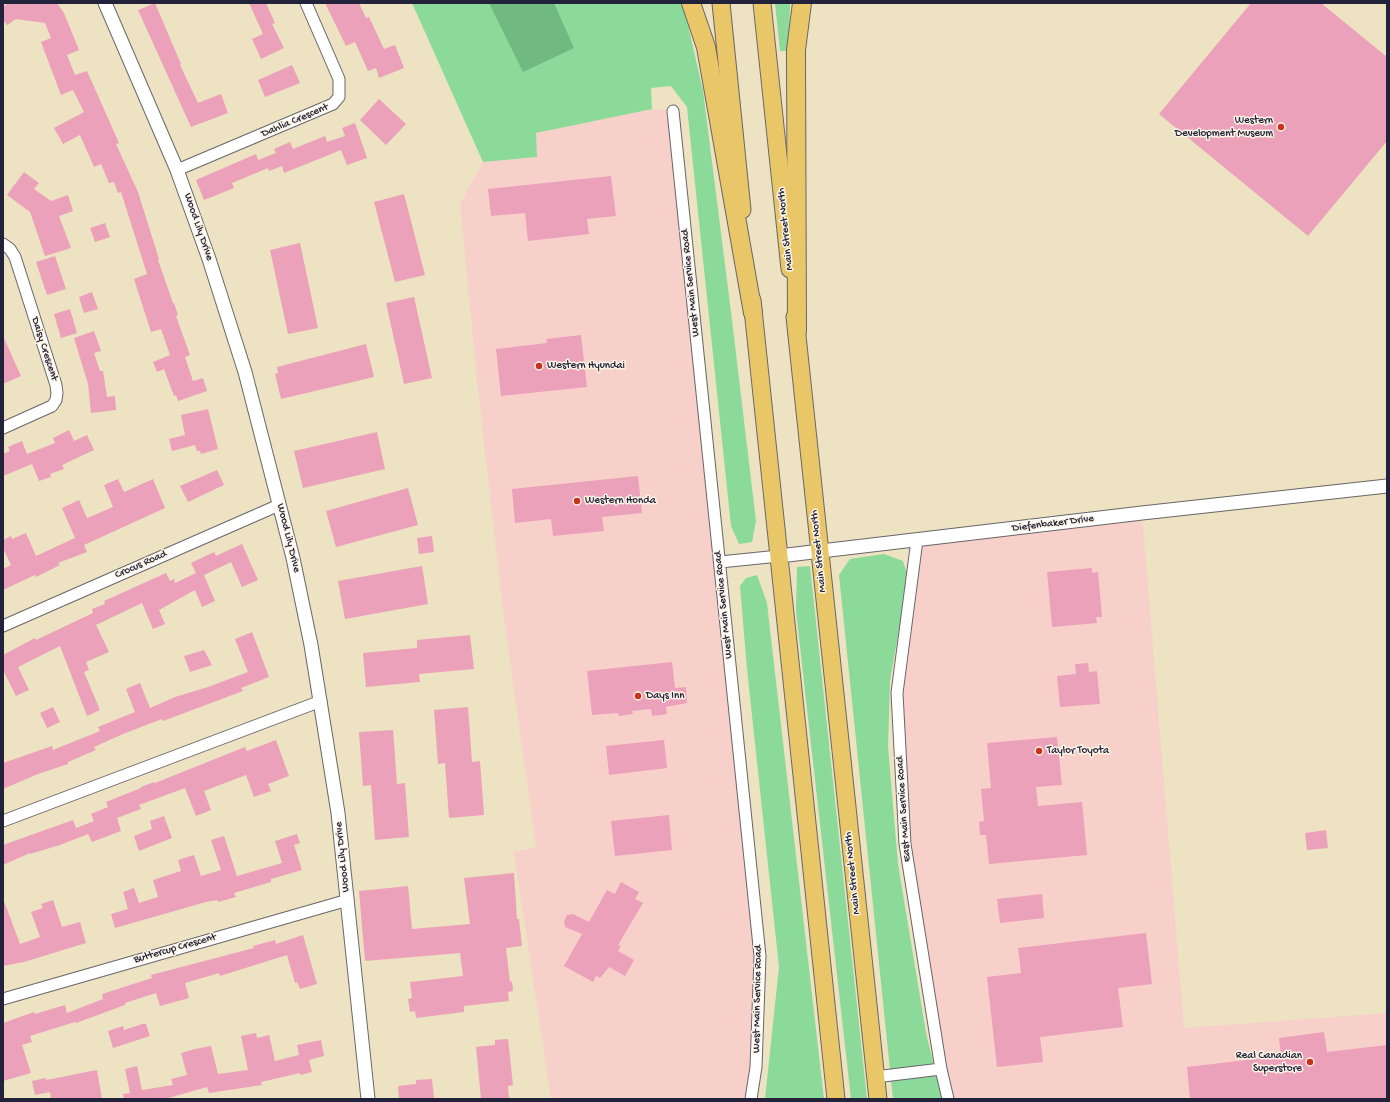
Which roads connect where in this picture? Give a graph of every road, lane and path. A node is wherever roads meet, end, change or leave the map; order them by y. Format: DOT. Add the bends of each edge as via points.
graph roads {
  1 [pos="105,3"];
  2 [pos="306,3"];
  3 [pos="691,3"];
  4 [pos="721,3"];
  5 [pos="762,3"];
  6 [pos="802,3"];
  7 [pos="673,111"];
  8 [pos="177,170"];
  9 [pos="3,244"];
  10 [pos="753,314"];
  11 [pos="797,332"];
  12 [pos="3,428"];
  13 [pos="1387,486"];
  14 [pos="279,505"];
  15 [pos="917,540"];
  16 [pos="819,551"];
  17 [pos="779,556"];
  18 [pos="720,562"];
  19 [pos="3,626"];
  20 [pos="321,701"];
  21 [pos="3,821"];
  22 [pos="348,900"];
  23 [pos="3,998"];
  24 [pos="941,1068"];
  25 [pos="875,1077"];
  26 [pos="367,1099"];
  27 [pos="752,1099"];
  28 [pos="836,1099"];
  29 [pos="878,1099"];
  30 [pos="948,1099"];
  1 -- 8 [label="street, Wood Lily Drive"];
  2 -- 8 [label="street, Dahlia Crescent" via="339,79 339,97 333,104"];
  3 -- 10 [label="highway" via="706,47"];
  4 -- 10 [label="main road"];
  5 -- 11 [label="main road, Main Street North"];
  6 -- 11 [label="highway" via="796,50"];
  7 -- 18 [label="street, West Main Service Road"];
  8 -- 14 [label="street, Wood Lily Drive" via="245,372"];
  9 -- 12 [label="street, Daisy Crescent" via="15,257 57,393 52,406"];
  10 -- 17 [label="main road"];
  11 -- 16 [label="main road, Main Street North"];
  13 -- 15 [label="street, Diefenbaker Drive"];
  14 -- 19 [label="street, Crocus Road"];
  14 -- 20 [label="street, Wood Lily Drive" via="306,615"];
  15 -- 16 [label="street, Diefenbaker Drive"];
  15 -- 24 [label="street, East Main Service Road" via="897,693 905,844"];
  16 -- 17 [label="street, Diefenbaker Drive"];
  16 -- 25 [label="main road, Main Street North"];
  17 -- 18 [label="street, Diefenbaker Drive"];
  17 -- 28 [label="main road"];
  18 -- 27 [label="street, West Main Service Road" via="760,956 756,1067"];
  20 -- 21 [label="street"];
  20 -- 22 [label="street, Wood Lily Drive"];
  22 -- 23 [label="street, Buttercup Crescent"];
  22 -- 26 [label="street, Wood Lily Drive"];
  24 -- 25 [label="street"];
  24 -- 30 [label="street, East Main Service Road"];
  25 -- 29 [label="main road, Main Street North"];
}
